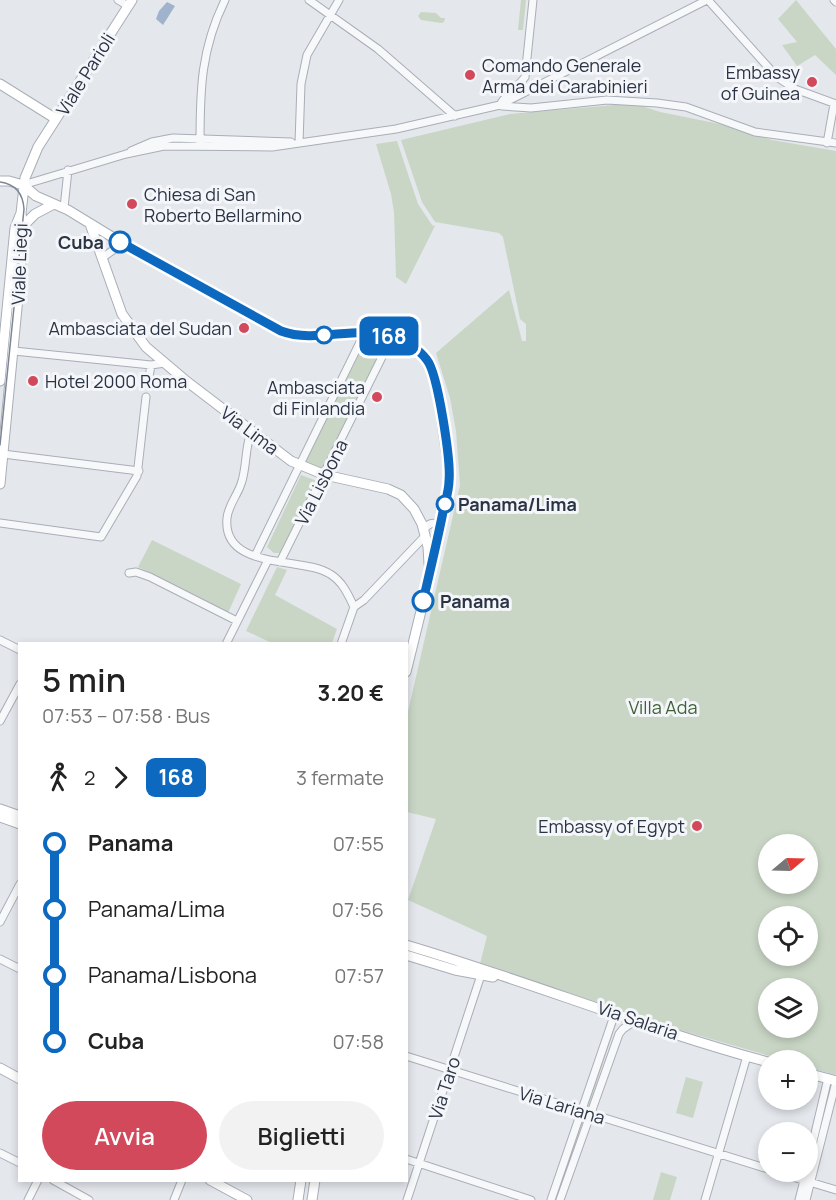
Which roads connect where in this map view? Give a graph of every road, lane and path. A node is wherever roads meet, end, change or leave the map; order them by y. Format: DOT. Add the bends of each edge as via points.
graph roads {
  1 [pos="118,0"];
  2 [pos="225,0"];
  3 [pos="309,0"];
  4 [pos="339,0"];
  5 [pos="533,0"];
  6 [pos="707,0"];
  7 [pos="130,3"];
  8 [pos="332,14"];
  9 [pos="525,77"];
  10 [pos="0,84"];
  11 [pos="536,88"];
  12 [pos="516,89"];
  13 [pos="526,93"];
  14 [pos="835,104"];
  15 [pos="500,105"];
  16 [pos="531,108"];
  17 [pos="455,116"];
  18 [pos="56,119"];
  19 [pos="200,142"];
  20 [pos="299,143"];
  21 [pos="827,143"];
  22 [pos="836,143"];
  23 [pos="68,170"];
  24 [pos="0,181"];
  25 [pos="23,185"];
  26 [pos="60,206"];
  27 [pos="21,213"];
  28 [pos="90,224"];
  29 [pos="23,226"];
  30 [pos="127,246"];
  31 [pos="102,258"];
  32 [pos="365,332"];
  33 [pos="392,337"];
  34 [pos="14,351"];
  35 [pos="165,363"];
  36 [pos="150,365"];
  37 [pos="0,381"];
  38 [pos="148,384"];
  39 [pos="146,397"];
  40 [pos="252,431"];
  41 [pos="3,454"];
  42 [pos="300,465"];
  43 [pos="139,471"];
  44 [pos="325,475"];
  45 [pos="0,484"];
  46 [pos="0,523"];
  47 [pos="438,529"];
  48 [pos="425,534"];
  49 [pos="255,556"];
  50 [pos="268,560"];
  51 [pos="280,562"];
  52 [pos="129,573"];
  53 [pos="429,575"];
  54 [pos="354,607"];
  55 [pos="237,621"];
  56 [pos="0,640"];
  57 [pos="227,642"];
  58 [pos="342,642"];
  59 [pos="18,649"];
  60 [pos="408,664"];
  61 [pos="18,688"];
  62 [pos="0,721"];
  63 [pos="0,810"];
  64 [pos="18,815"];
  65 [pos="0,817"];
  66 [pos="18,823"];
  67 [pos="18,888"];
  68 [pos="0,922"];
  69 [pos="408,946"];
  70 [pos="408,956"];
  71 [pos="0,959"];
  72 [pos="18,968"];
  73 [pos="481,975"];
  74 [pos="507,978"];
  75 [pos="615,1012"];
  76 [pos="636,1020"];
  77 [pos="747,1056"];
  78 [pos="408,1057"];
  79 [pos="758,1059"];
  80 [pos="0,1068"];
  81 [pos="450,1071"];
  82 [pos="818,1076"];
  83 [pos="18,1078"];
  84 [pos="833,1080"];
  85 [pos="586,1112"];
  86 [pos="820,1130"];
  87 [pos="818,1136"];
  88 [pos="818,1138"];
  89 [pos="0,1153"];
  90 [pos="718,1154"];
  91 [pos="408,1160"];
  92 [pos="18,1162"];
  93 [pos="420,1164"];
  94 [pos="758,1166"];
  95 [pos="37,1182"];
  96 [pos="57,1182"];
  97 [pos="181,1182"];
  98 [pos="214,1182"];
  99 [pos="301,1182"];
  100 [pos="315,1182"];
  101 [pos="807,1182"];
  102 [pos="807,1182"];
  103 [pos="810,1182"];
  104 [pos="836,1190"];
  105 [pos="28,1200"];
  106 [pos="89,1200"];
  107 [pos="174,1200"];
  108 [pos="247,1200"];
  109 [pos="298,1200"];
  110 [pos="312,1200"];
  111 [pos="408,1200"];
  112 [pos="531,1200"];
  113 [pos="551,1200"];
  114 [pos="560,1200"];
  115 [pos="705,1200"];
  116 [pos="799,1200"];
  117 [pos="806,1200"];
  1 -- 7 [label="street"];
  2 -- 19 [label="street" via="203,65"];
  3 -- 8 [label="street"];
  4 -- 8 [label="street"];
  5 -- 9 [label="street"];
  6 -- 11 [label="street"];
  6 -- 14 [label="street" via="777,77 795,89"];
  7 -- 18 [label="street, Viale Parioli"];
  8 -- 17 [label="street"];
  8 -- 20 [label="street" via="307,55 301,84"];
  9 -- 11 [label="street" via="527,84"];
  9 -- 12 [label="street"];
  10 -- 18 [label="street"];
  11 -- 13 [label="street"];
  12 -- 13 [label="street"];
  12 -- 15 [label="street"];
  13 -- 15 [label="street"];
  13 -- 16 [label="street"];
  14 -- 21 [label="street"];
  15 -- 16 [label="street"];
  15 -- 17 [label="street"];
  16 -- 21 [label="street" via="608,100 657,103 686,107 755,132"];
  17 -- 20 [label="street"];
  18 -- 25 [label="street, Viale Parioli" via="38,147"];
  19 -- 20 [label="street" via="272,147"];
  19 -- 23 [label="street" via="126,154"];
  21 -- 22 [label="street"];
  23 -- 25 [label="street"];
  23 -- 26 [label="street"];
  24 -- 25 [label="street"];
  25 -- 26 [label="street" via="36,196"];
  25 -- 27 [label="street, Viale Parioli"];
  26 -- 28 [label="street"];
  26 -- 29 [label="street" via="34,214"];
  27 -- 29 [label="street, Viale Liegi"];
  27 -- 37 [label="street, Viale Liegi" via="15,225"];
  28 -- 30 [label="street"];
  28 -- 31 [label="street, Via Lima"];
  29 -- 34 [label="street, Viale Liegi"];
  30 -- 31 [label="street"];
  30 -- 32 [label="street" via="281,331 304,336"];
  31 -- 35 [label="street, Via Lima" via="128,325"];
  32 -- 33 [label="street"];
  32 -- 42 [label="street, Via Lisbona"];
  33 -- 44 [label="street, Via Lisbona"];
  33 -- 47 [label="street" via="416,349 429,362 434,375 449,470"];
  34 -- 36 [label="street"];
  34 -- 41 [label="street, Viale Liegi"];
  35 -- 36 [label="street"];
  35 -- 40 [label="street, Via Lima"];
  36 -- 38 [label="street"];
  39 -- 43 [label="street"];
  40 -- 42 [label="street, Via Lima"];
  40 -- 49 [label="street" via="245,473 227,521 236,544"];
  41 -- 43 [label="street"];
  41 -- 45 [label="street, Viale Liegi"];
  42 -- 44 [label="street, Via Lima"];
  42 -- 49 [label="street, Via Lisbona"];
  43 -- 46 [label="street" via="101,537"];
  44 -- 48 [label="street, Via Lima" via="396,492 414,509"];
  44 -- 51 [label="street, Via Lisbona"];
  47 -- 48 [label="street" via="433,538"];
  47 -- 48 [label="street" via="427,526"];
  47 -- 53 [label="street"];
  48 -- 53 [label="street"];
  48 -- 54 [label="street"];
  49 -- 50 [label="street"];
  50 -- 51 [label="street"];
  50 -- 55 [label="street"];
  51 -- 54 [label="street" via="324,570 337,579"];
  52 -- 55 [label="street" via="150,577"];
  53 -- 60 [label="street"];
  54 -- 58 [label="street"];
  55 -- 57 [label="street"];
  56 -- 59 [label="street"];
  61 -- 62 [label="street"];
  63 -- 64 [label="street"];
  65 -- 66 [label="street"];
  67 -- 68 [label="street"];
  69 -- 74 [label="street, Via Salaria"];
  70 -- 73 [label="street, Via Salaria"];
  71 -- 72 [label="street"];
  73 -- 74 [label="street, Via Salaria"];
  73 -- 81 [label="street, Via Taro"];
  74 -- 75 [label="street, Via Salaria"];
  75 -- 76 [label="street, Via Salaria"];
  75 -- 85 [label="street"];
  76 -- 77 [label="street, Via Salaria"];
  76 -- 85 [label="street" via="619,1035"];
  77 -- 79 [label="street, Via Salaria"];
  77 -- 90 [label="street"];
  78 -- 81 [label="street, Via Lariana"];
  80 -- 83 [label="street"];
  81 -- 85 [label="street, Via Lariana"];
  81 -- 93 [label="street, Via Taro"];
  82 -- 84 [label="street"];
  84 -- 86 [label="street"];
  85 -- 90 [label="street, Via Lariana"];
  85 -- 113 [label="street"];
  85 -- 114 [label="street"];
  86 -- 87 [label="street"];
  86 -- 88 [label="street"];
  89 -- 92 [label="street"];
  90 -- 94 [label="street, Via Lariana"];
  90 -- 115 [label="street"];
  91 -- 93 [label="street"];
  93 -- 111 [label="street, Via Taro"];
  93 -- 112 [label="street"];
  95 -- 105 [label="street"];
  96 -- 106 [label="street"];
  97 -- 107 [label="street"];
  98 -- 108 [label="street"];
  99 -- 109 [label="street"];
  100 -- 110 [label="street"];
  101 -- 116 [label="street"];
  102 -- 117 [label="street"];
  103 -- 104 [label="street"];
}
